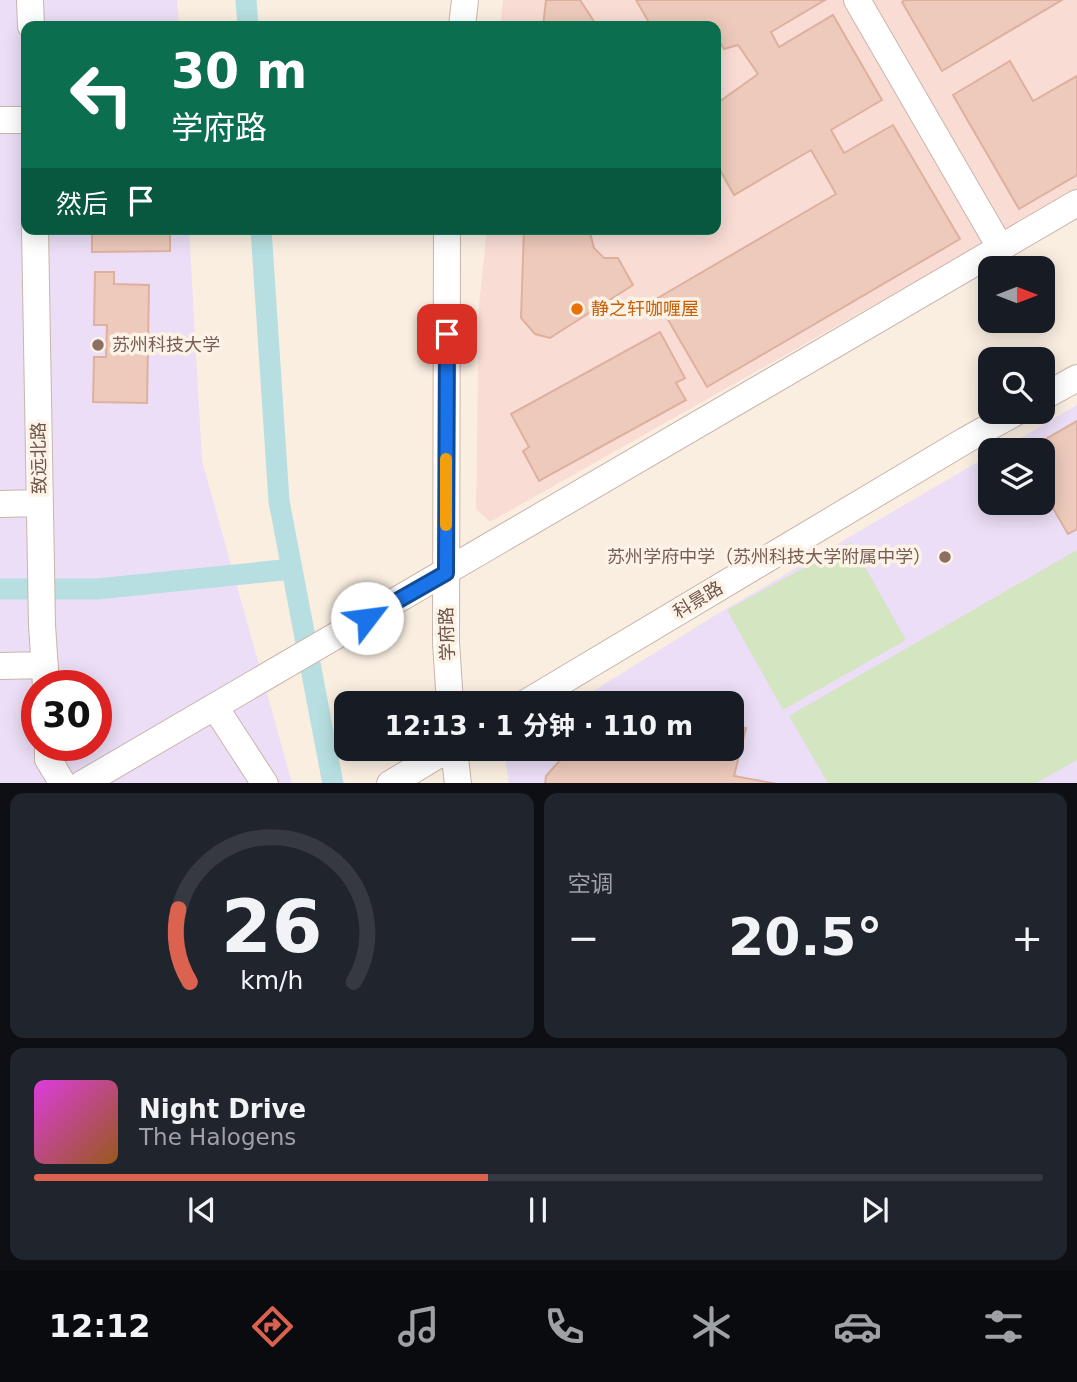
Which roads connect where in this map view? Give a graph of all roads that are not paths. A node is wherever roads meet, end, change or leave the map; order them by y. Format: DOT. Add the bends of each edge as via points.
graph roads {
  1 [pos="30,0"];
  2 [pos="465,0"];
  3 [pos="857,0"];
  4 [pos="31,21"];
  5 [pos="463,21"];
  6 [pos="0,120"];
  7 [pos="21,120"];
  8 [pos="1077,204"];
  9 [pos="35,235"];
  10 [pos="447,235"];
  11 [pos="1000,247"];
  12 [pos="1077,379"];
  13 [pos="1055,391"];
  14 [pos="995,424"];
  15 [pos="40,503"];
  16 [pos="0,504"];
  17 [pos="446,573"];
  18 [pos="0,666"];
  19 [pos="46,670"];
  20 [pos="21,671"];
  21 [pos="449,691"];
  22 [pos="546,691"];
  23 [pos="215,707"];
  24 [pos="49,761"];
  25 [pos="427,761"];
  26 [pos="455,761"];
  27 [pos="63,783"];
  28 [pos="82,783"];
  29 [pos="265,783"];
  30 [pos="390,783"];
  31 [pos="458,783"];
  1 -- 4 [label="street"];
  2 -- 5 [label="street"];
  3 -- 11 [label="street"];
  6 -- 7 [label="street"];
  8 -- 11 [label="street"];
  9 -- 15 [label="street, 致远北路"];
  10 -- 17 [label="street, 学府路"];
  11 -- 17 [label="street"];
  12 -- 13 [label="street"];
  14 -- 22 [label="street, 科景路"];
  15 -- 16 [label="street"];
  15 -- 19 [label="street, 致远北路"];
  17 -- 21 [label="street, 学府路"];
  17 -- 23 [label="street"];
  18 -- 20 [label="street"];
  23 -- 28 [label="street"];
  23 -- 29 [label="street"];
  24 -- 27 [label="street"];
  25 -- 30 [label="street"];
  26 -- 31 [label="street"];
}
